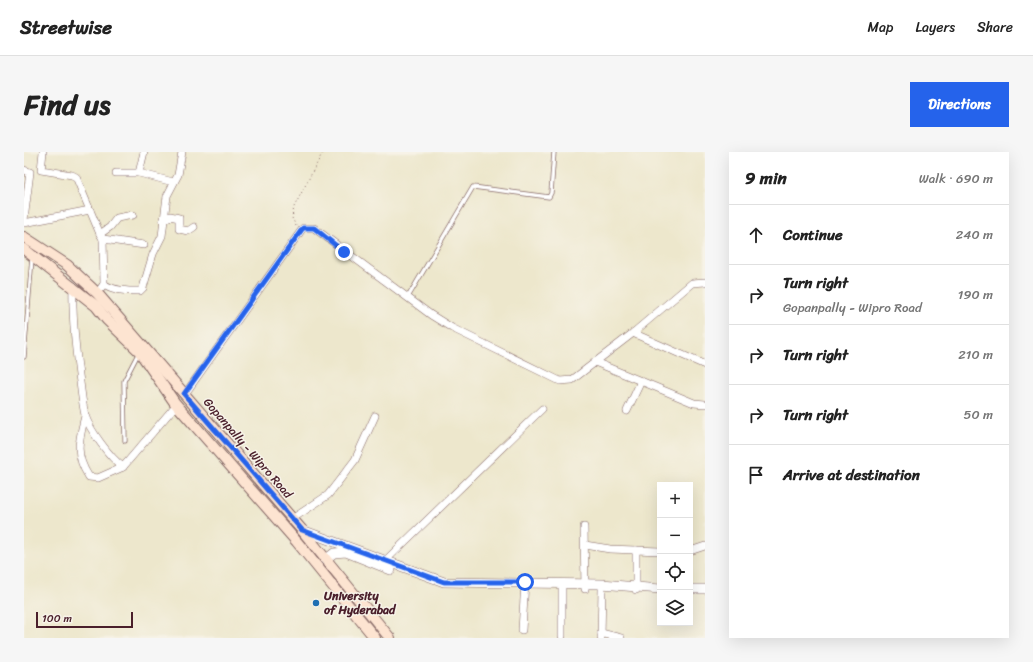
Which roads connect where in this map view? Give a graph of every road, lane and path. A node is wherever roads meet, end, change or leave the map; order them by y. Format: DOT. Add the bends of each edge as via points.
graph roads {
  1 [pos="43,152"];
  2 [pos="144,152"];
  3 [pos="182,152"];
  4 [pos="322,152"];
  5 [pos="554,152"];
  6 [pos="41,170"];
  7 [pos="27,171"];
  8 [pos="116,173"];
  9 [pos="140,173"];
  10 [pos="174,182"];
  11 [pos="90,210"];
  12 [pos="133,216"];
  13 [pos="163,221"];
  14 [pos="24,222"];
  15 [pos="194,227"];
  16 [pos="300,232"];
  17 [pos="101,236"];
  18 [pos="24,237"];
  19 [pos="144,245"];
  20 [pos="28,252"];
  21 [pos="705,282"];
  22 [pos="104,284"];
  23 [pos="73,286"];
  24 [pos="97,293"];
  25 [pos="408,297"];
  26 [pos="633,333"];
  27 [pos="139,351"];
  28 [pos="24,357"];
  29 [pos="595,362"];
  30 [pos="705,365"];
  31 [pos="641,381"];
  32 [pos="184,394"];
  33 [pos="177,404"];
  34 [pos="705,404"];
  35 [pos="542,409"];
  36 [pos="627,411"];
  37 [pos="85,416"];
  38 [pos="375,416"];
  39 [pos="125,441"];
  40 [pos="122,467"];
  41 [pos="292,519"];
  42 [pos="584,527"];
  43 [pos="302,530"];
  44 [pos="585,545"];
  45 [pos="705,546"];
  46 [pos="636,550"];
  47 [pos="693,550"];
  48 [pos="657,551"];
  49 [pos="325,560"];
  50 [pos="385,561"];
  51 [pos="525,585"];
  52 [pos="585,586"];
  53 [pos="562,589"];
  54 [pos="636,589"];
  55 [pos="705,589"];
  56 [pos="602,590"];
  57 [pos="657,590"];
  58 [pos="693,591"];
  59 [pos="693,591"];
  60 [pos="705,592"];
  61 [pos="522,630"];
  62 [pos="601,635"];
  63 [pos="562,636"];
  64 [pos="620,637"];
  65 [pos="375,638"];
  66 [pos="390,638"];
  67 [pos="627,638"];
  1 -- 6 [label="street"];
  2 -- 9 [label="street"];
  3 -- 10 [label="street" via="178,175"];
  4 -- 16 [label="path" via="294,206 292,218"];
  5 -- 25 [label="lane" via="549,197 473,187"];
  6 -- 7 [label="street"];
  6 -- 11 [label="street" via="76,177"];
  7 -- 14 [label="street"];
  8 -- 9 [label="street"];
  9 -- 10 [label="street"];
  10 -- 13 [label="street" via="167,196"];
  11 -- 14 [label="street"];
  11 -- 17 [label="street"];
  12 -- 17 [label="street" via="116,218"];
  13 -- 15 [label="street" via="170,216 179,218 179,229 188,231"];
  13 -- 22 [label="street" via="162,236 153,254 145,284 140,291 109,288"];
  16 -- 25 [label="street" via="303,228 314,228"];
  16 -- 32 [label="street"];
  17 -- 19 [label="street"];
  17 -- 22 [label="street"];
  18 -- 24 [label="main road, Gopanpally - Wipro Road" via="67,265"];
  20 -- 23 [label="main road, Gopanpally - Wipro Road"];
  20 -- 28 [label="lane"];
  21 -- 26 [label="street" via="692,283"];
  22 -- 24 [label="street"];
  23 -- 27 [label="main road, Gopanpally - Wipro Road"];
  23 -- 37 [label="street" via="72,315"];
  24 -- 32 [label="main road, Gopanpally - Wipro Road"];
  25 -- 29 [label="street" via="452,328 560,381 572,380"];
  26 -- 29 [label="street"];
  26 -- 30 [label="street"];
  27 -- 33 [label="main road, Gopanpally - Wipro Road"];
  27 -- 39 [label="lane" via="124,382"];
  29 -- 31 [label="street"];
  31 -- 34 [label="street" via="694,404"];
  31 -- 36 [label="street"];
  32 -- 41 [label="main road, Gopanpally - Wipro Road"];
  33 -- 40 [label="street"];
  33 -- 65 [label="main road, Gopanpally - Wipro Road" via="297,542"];
  35 -- 50 [label="street"];
  37 -- 40 [label="street" via="100,441"];
  37 -- 40 [label="street" via="78,446 84,469 89,477 98,478"];
  38 -- 41 [label="street" via="356,460 328,495"];
  41 -- 43 [label="main road, Gopanpally - Wipro Road"];
  42 -- 44 [label="street"];
  43 -- 49 [label="main road, Gopanpally - Wipro Road"];
  43 -- 50 [label="street"];
  44 -- 46 [label="street"];
  44 -- 52 [label="street"];
  45 -- 47 [label="street"];
  46 -- 48 [label="street"];
  46 -- 54 [label="street"];
  49 -- 51 [label="street" via="334,553 346,552 443,587"];
  49 -- 66 [label="main road, Gopanpally - Wipro Road"];
  50 -- 51 [label="street" via="444,582"];
  51 -- 52 [label="street"];
  51 -- 53 [label="street"];
  51 -- 61 [label="street"];
  52 -- 53 [label="street"];
  52 -- 54 [label="street"];
  52 -- 56 [label="street"];
  53 -- 63 [label="street"];
  54 -- 56 [label="street"];
  54 -- 57 [label="street"];
  55 -- 58 [label="street"];
  56 -- 62 [label="street"];
  59 -- 60 [label="street"];
  62 -- 64 [label="street"];
  64 -- 67 [label="street"];
}
